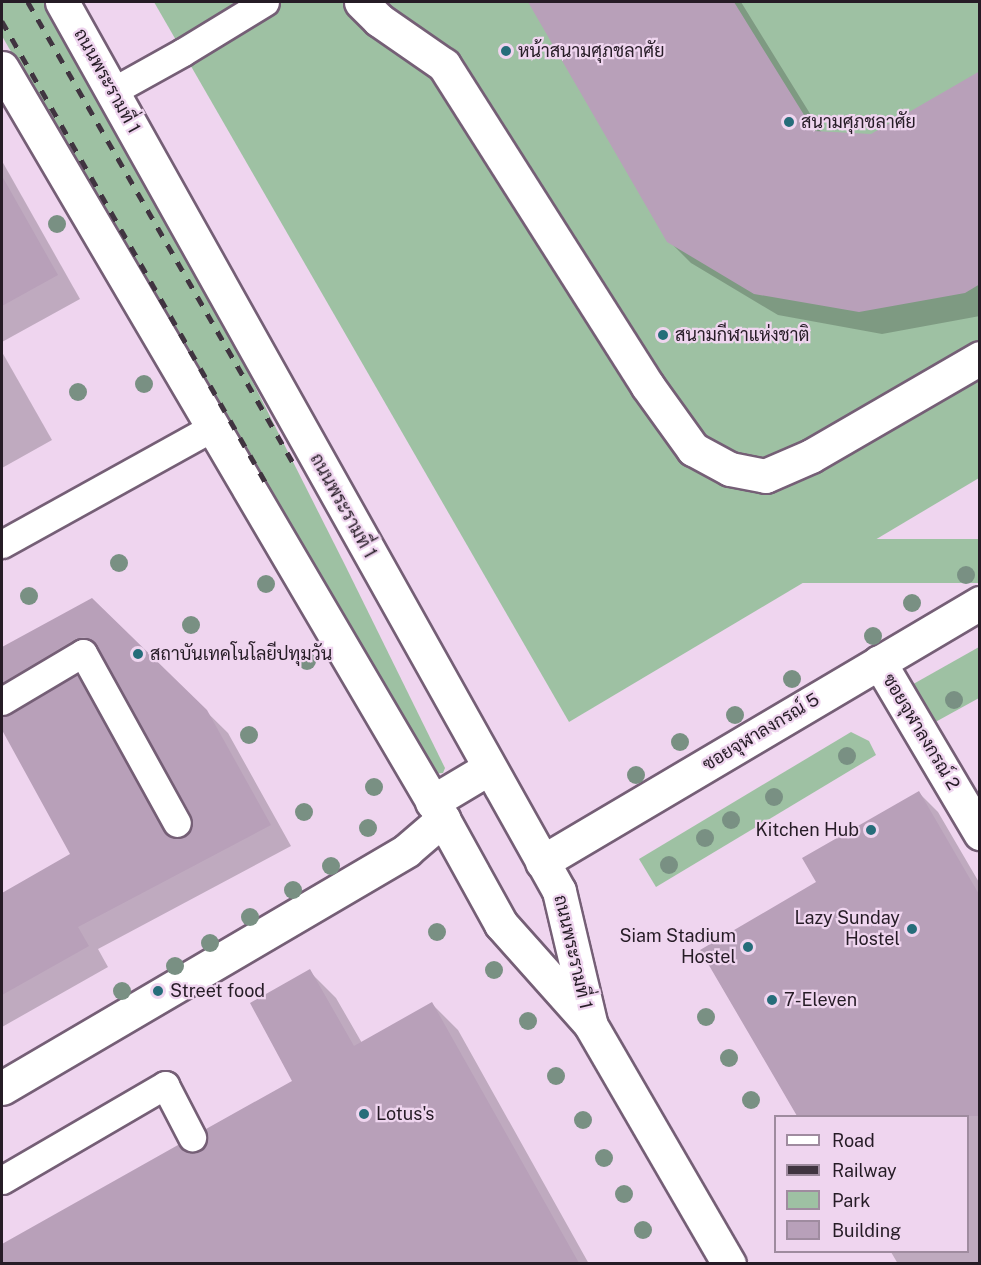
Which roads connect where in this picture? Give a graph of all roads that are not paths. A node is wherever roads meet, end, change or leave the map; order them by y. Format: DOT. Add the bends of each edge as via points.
graph roads {
  1 [pos="62,2"];
  2 [pos="265,2"];
  3 [pos="361,2"];
  4 [pos="2,68"];
  5 [pos="113,91"];
  6 [pos="980,358"];
  7 [pos="212,428"];
  8 [pos="2,544"];
  9 [pos="980,603"];
  10 [pos="879,662"];
  11 [pos="2,701"];
  12 [pos="489,768"];
  13 [pos="438,811"];
  14 [pos="177,823"];
  15 [pos="980,833"];
  16 [pos="542,862"];
  17 [pos="590,1024"];
  18 [pos="2,1088"];
  19 [pos="192,1137"];
  20 [pos="2,1180"];
  21 [pos="729,1263"];
  1 -- 5 [label="main road, ถนนพระรามที่ 1"];
  2 -- 5 [label="lane"];
  3 -- 6 [label="main road" via="379,20 444,65 693,449 730,469 765,476 812,456"];
  4 -- 7 [label="main road, ถนนพระรามที่ 1"];
  5 -- 12 [label="main road, ถนนพระรามที่ 1"];
  7 -- 8 [label="lane"];
  7 -- 13 [label="main road, ถนนพระรามที่ 1"];
  9 -- 10 [label="main road, ซอยจุฬาลงกรณ์ 5"];
  10 -- 15 [label="main road, ซอยจุฬาลงกรณ์ 2"];
  10 -- 16 [label="main road, ซอยจุฬาลงกรณ์ 5"];
  11 -- 14 [label="lane" via="84,653"];
  12 -- 13 [label="main road"];
  12 -- 16 [label="main road, ถนนพระรามที่ 1"];
  13 -- 17 [label="main road, ถนนพระรามที่ 1" via="501,924"];
  13 -- 18 [label="main road" via="407,850"];
  16 -- 17 [label="main road, ถนนพระรามที่ 1" via="559,891"];
  17 -- 21 [label="main road, ถนนพระรามที่ 1"];
  19 -- 20 [label="lane" via="165,1085"];
}
